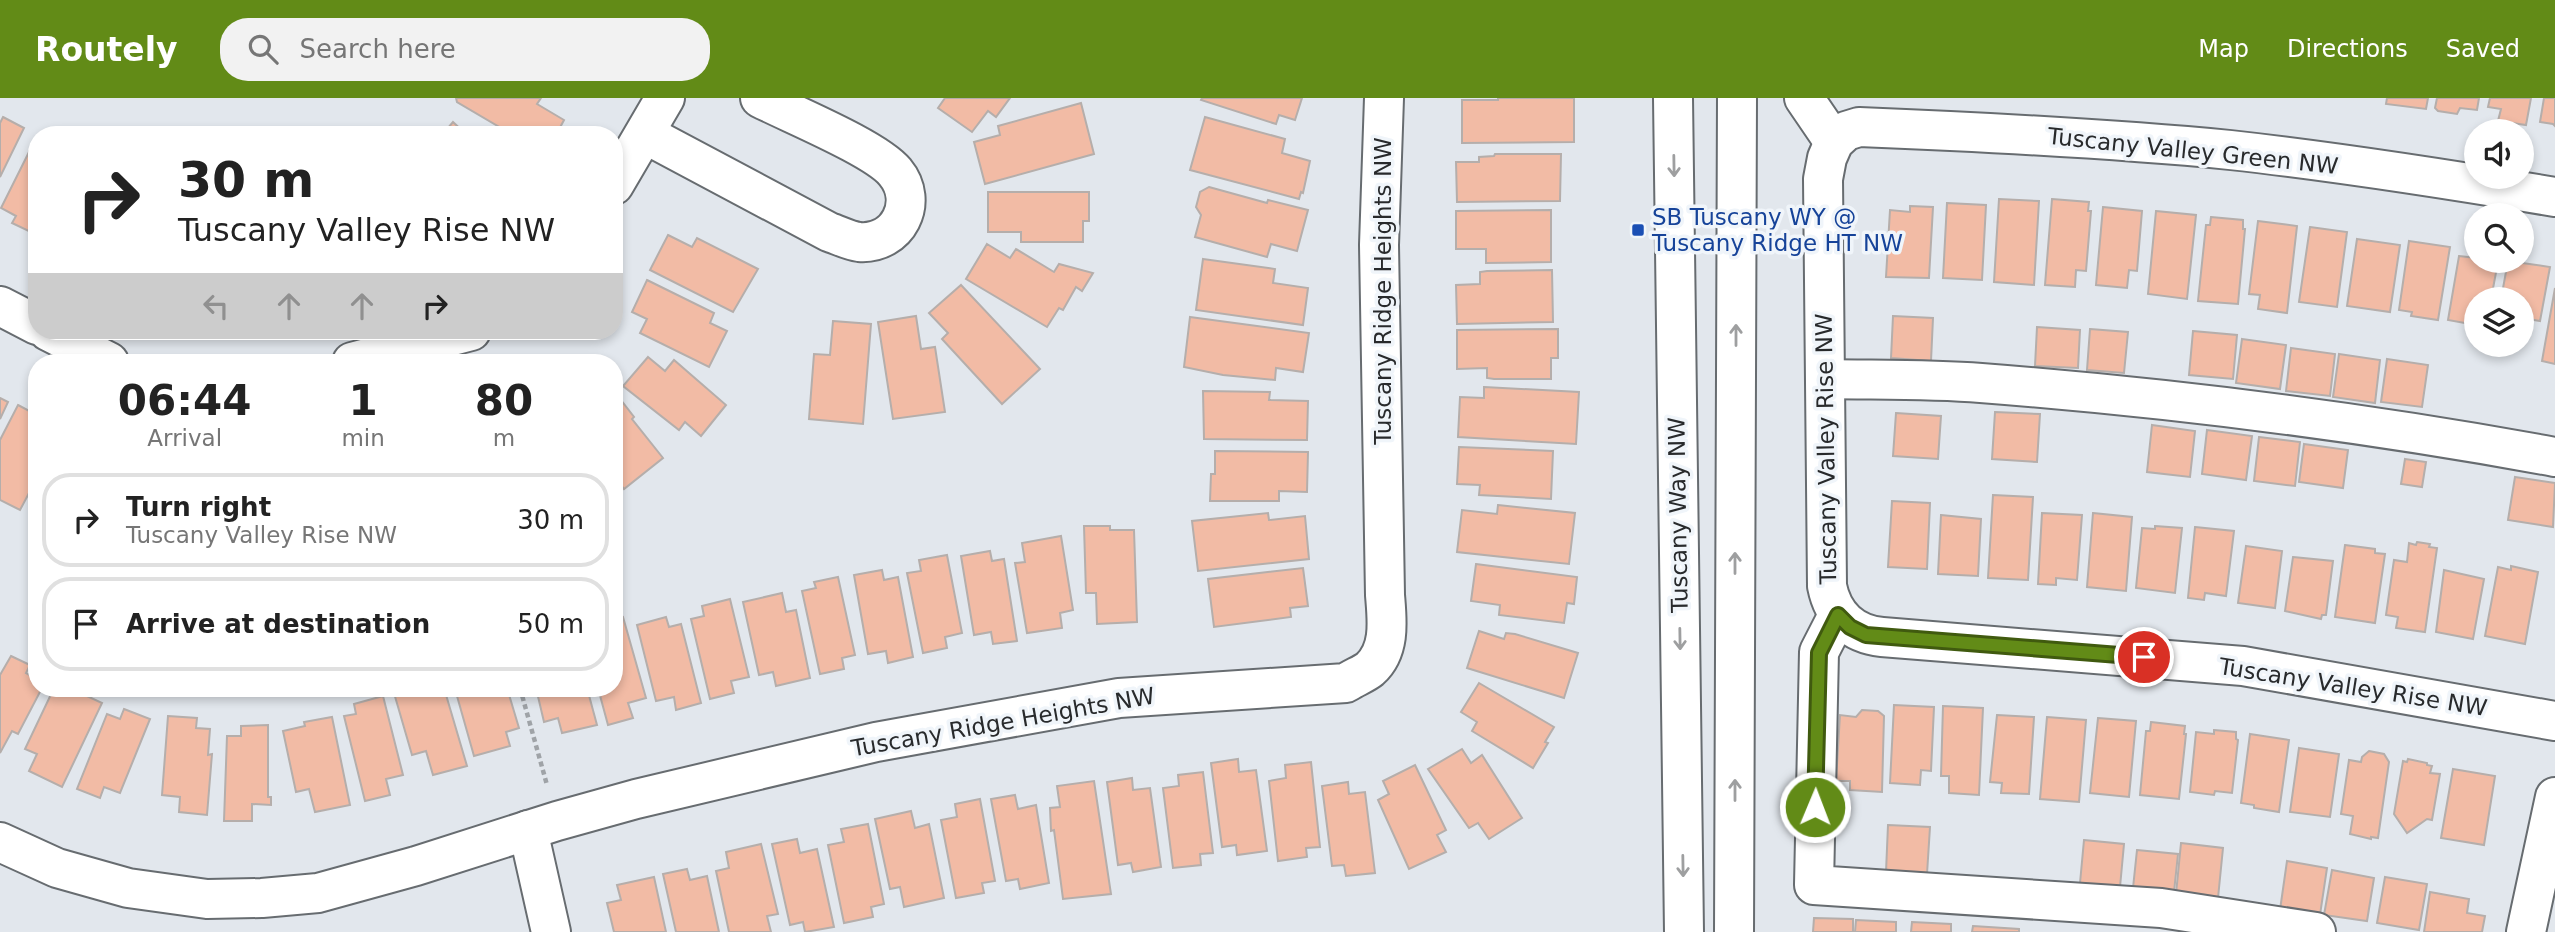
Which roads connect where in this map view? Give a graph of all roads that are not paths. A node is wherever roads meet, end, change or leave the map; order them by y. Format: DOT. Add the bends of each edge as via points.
graph roads {
  1 [pos="665,98"];
  2 [pos="760,98"];
  3 [pos="1384,98"];
  4 [pos="1673,98"];
  5 [pos="1737,98"];
  6 [pos="1804,98"];
  7 [pos="645,134"];
  8 [pos="1834,142"];
  9 [pos="623,170"];
  10 [pos="2555,197"];
  11 [pos="0,306"];
  12 [pos="28,320"];
  13 [pos="66,340"];
  14 [pos="436,340"];
  15 [pos="93,354"];
  16 [pos="383,354"];
  17 [pos="1827,379"];
  18 [pos="2555,457"];
  19 [pos="1838,615"];
  20 [pos="2555,721"];
  21 [pos="2555,797"];
  22 [pos="542,825"];
  23 [pos="0,842"];
  24 [pos="551,932"];
  25 [pos="1684,932"];
  26 [pos="1734,932"];
  27 [pos="2316,932"];
  28 [pos="2526,932"];
  1 -- 7 [label="street"];
  2 -- 7 [label="street" via="867,152 895,172 907,196 903,219 887,236 860,242 829,232"];
  3 -- 22 [label="street, Tuscany Ridge Heights NW" via="1379,245 1387,628 1382,651 1370,668 1346,683 1119,698 970,724 789,761"];
  4 -- 25 [label="street, Tuscany Way NW, one-way"];
  26 -- 5 [label="street, one-way"];
  6 -- 8 [label="street"];
  7 -- 9 [label="street"];
  8 -- 10 [label="street, Tuscany Valley Green NW" via="1859,127 2230,150"];
  8 -- 17 [label="street, Tuscany Valley Rise NW" via="1826,158 1822,199"];
  11 -- 12 [label="street"];
  13 -- 15 [label="street"];
  14 -- 16 [label="street"];
  17 -- 18 [label="street" via="1979,382 2241,407"];
  17 -- 19 [label="street, Tuscany Valley Rise NW" via="1827,586"];
  19 -- 20 [label="street, Tuscany Valley Rise NW" via="1866,635 2243,666"];
  19 -- 27 [label="street" via="1819,653 1814,885 2161,908"];
  21 -- 28 [label="street"];
  22 -- 23 [label="street, Tuscany Ridge Heights NW" via="318,893 262,898 207,899 128,888 57,868"];
  22 -- 24 [label="street"];
}
